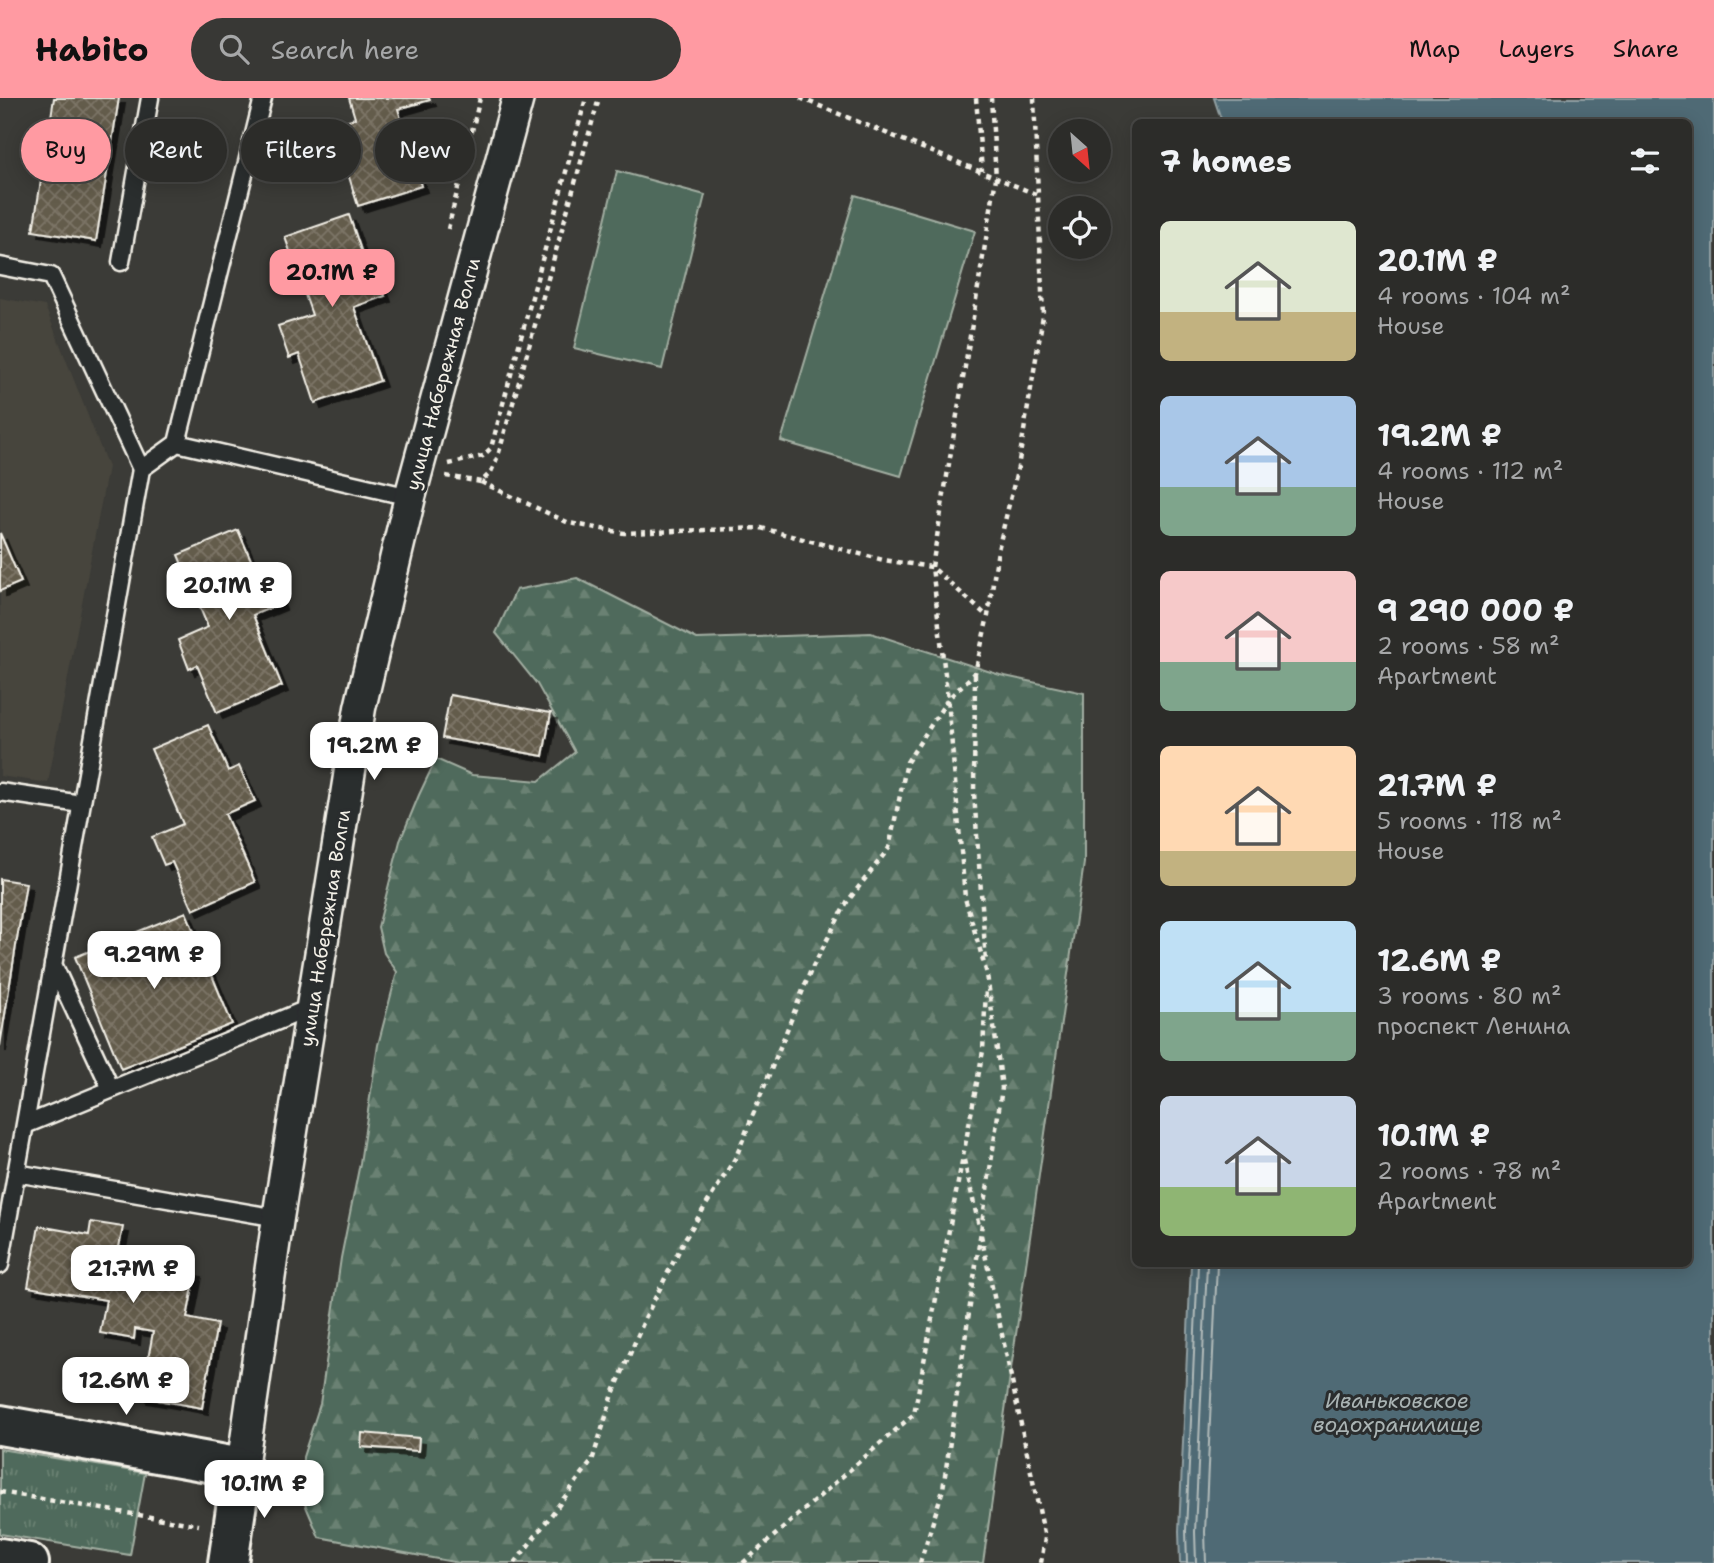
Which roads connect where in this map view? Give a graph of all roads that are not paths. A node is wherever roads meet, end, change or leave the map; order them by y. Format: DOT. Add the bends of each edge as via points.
graph roads {
  1 [pos="150,98"];
  2 [pos="263,98"];
  3 [pos="518,98"];
  4 [pos="121,262"];
  5 [pos="0,266"];
  6 [pos="177,443"];
  7 [pos="141,470"];
  8 [pos="413,484"];
  9 [pos="0,792"];
  10 [pos="81,804"];
  11 [pos="53,964"];
  12 [pos="312,1007"];
  13 [pos="111,1089"];
  14 [pos="24,1125"];
  15 [pos="16,1173"];
  16 [pos="278,1218"];
  17 [pos="0,1265"];
  18 [pos="0,1425"];
  19 [pos="242,1468"];
  20 [pos="0,1558"];
  21 [pos="29,1563"];
  22 [pos="228,1563"];
  1 -- 4 [label="lane"];
  2 -- 6 [label="lane"];
  3 -- 8 [label="street, улица Набережная Волги"];
  5 -- 7 [label="lane" via="51,276"];
  6 -- 7 [label="lane"];
  6 -- 8 [label="lane"];
  7 -- 10 [label="lane"];
  8 -- 12 [label="street, улица Набережная Волги" via="360,708"];
  9 -- 10 [label="lane"];
  10 -- 11 [label="lane"];
  11 -- 13 [label="lane"];
  11 -- 14 [label="lane"];
  12 -- 13 [label="lane"];
  12 -- 16 [label="street, улица Набережная Волги"];
  13 -- 14 [label="lane"];
  14 -- 15 [label="lane"];
  15 -- 16 [label="lane"];
  15 -- 17 [label="lane"];
  16 -- 19 [label="street, улица Набережная Волги"];
  18 -- 19 [label="street"];
  19 -- 22 [label="street, улица Набережная Волги"];
  20 -- 21 [label="street"];
}
